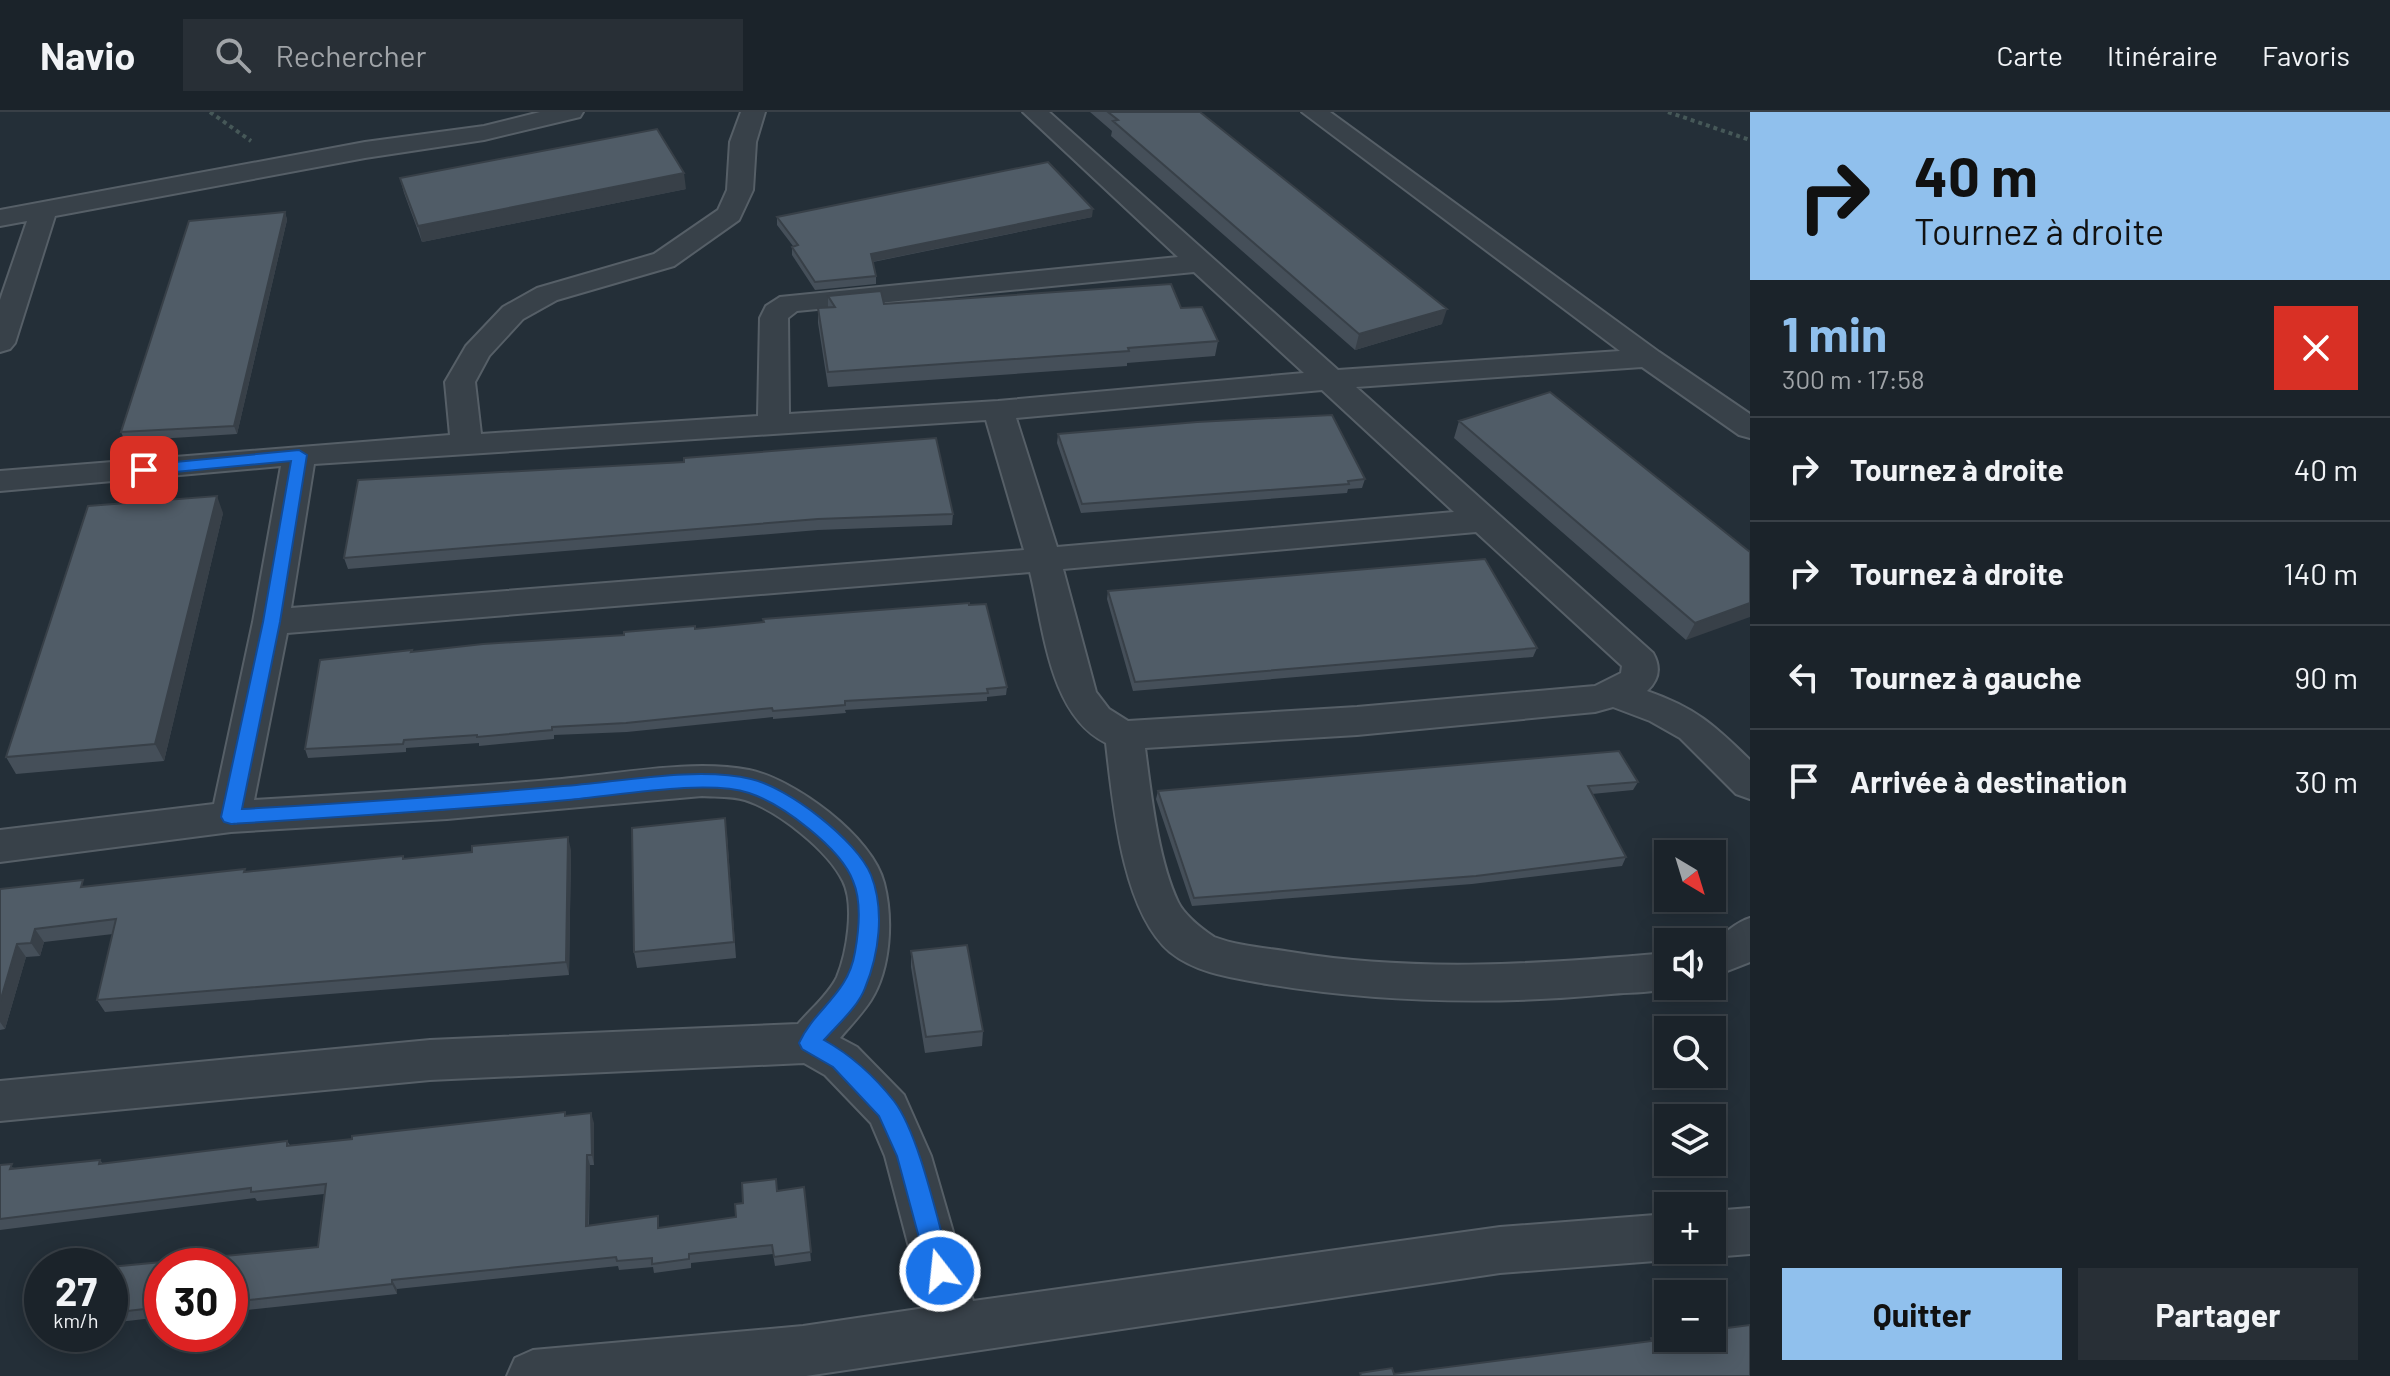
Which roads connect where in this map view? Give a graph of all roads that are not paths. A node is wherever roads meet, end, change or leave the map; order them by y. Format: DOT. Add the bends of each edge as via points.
graph roads {
  1 [pos="571,112"];
  2 [pos="753,112"];
  3 [pos="1035,112"];
  4 [pos="1314,112"];
  5 [pos="43,212"];
  6 [pos="0,218"];
  7 [pos="1201,263"];
  8 [pos="0,343"];
  9 [pos="1648,358"];
  10 [pos="1330,380"];
  11 [pos="998,410"];
  12 [pos="773,425"];
  13 [pos="1750,428"];
  14 [pos="467,445"];
  15 [pos="299,455"];
  16 [pos="0,481"];
  17 [pos="1484,520"];
  18 [pos="1043,557"];
  19 [pos="271,622"];
  20 [pos="1615,694"];
  21 [pos="1124,735"];
  22 [pos="1750,784"];
  23 [pos="231,817"];
  24 [pos="0,846"];
  25 [pos="1750,935"];
  26 [pos="1726,953"];
  27 [pos="1654,972"];
  28 [pos="809,1043"];
  29 [pos="0,1101"];
  30 [pos="1750,1231"];
  31 [pos="1726,1233"];
  32 [pos="1654,1238"];
  33 [pos="956,1329"];
  34 [pos="833,1362"];
  35 [pos="533,1376"];
  1 -- 5 [label="street" via="484,133 285,164"];
  2 -- 14 [label="street" via="743,142 740,190 730,214 664,260 547,294 513,313 476,352 460,382"];
  3 -- 7 [label="street"];
  4 -- 9 [label="street"];
  5 -- 6 [label="street"];
  5 -- 8 [label="street"];
  7 -- 10 [label="street"];
  7 -- 12 [label="street" via="790,303 774,318"];
  9 -- 10 [label="street"];
  9 -- 13 [label="street"];
  10 -- 11 [label="street"];
  10 -- 17 [label="street"];
  11 -- 12 [label="street"];
  11 -- 18 [label="street"];
  12 -- 14 [label="street"];
  14 -- 15 [label="street"];
  15 -- 16 [label="street"];
  15 -- 19 [label="street"];
  17 -- 18 [label="street"];
  17 -- 20 [label="street" via="1640,662 1639,677"];
  18 -- 19 [label="street"];
  18 -- 21 [label="street" via="1078,692 1088,712"];
  19 -- 23 [label="street"];
  20 -- 21 [label="street" via="1357,721"];
  20 -- 22 [label="street" via="1693,728"];
  21 -- 27 [label="street" via="1135,821 1160,911 1199,949 1221,958 1334,977 1427,984"];
  23 -- 24 [label="street"];
  23 -- 28 [label="street" via="702,781 749,785 824,829 862,875 869,904 865,954 855,988"];
  25 -- 26 [label="street"];
  28 -- 29 [label="street" via="430,1060"];
  28 -- 33 [label="street" via="841,1061 888,1110 908,1156"];
  30 -- 31 [label="street"];
  32 -- 33 [label="street" via="1500,1250"];
  33 -- 34 [label="street"];
  34 -- 35 [label="street"];
}
